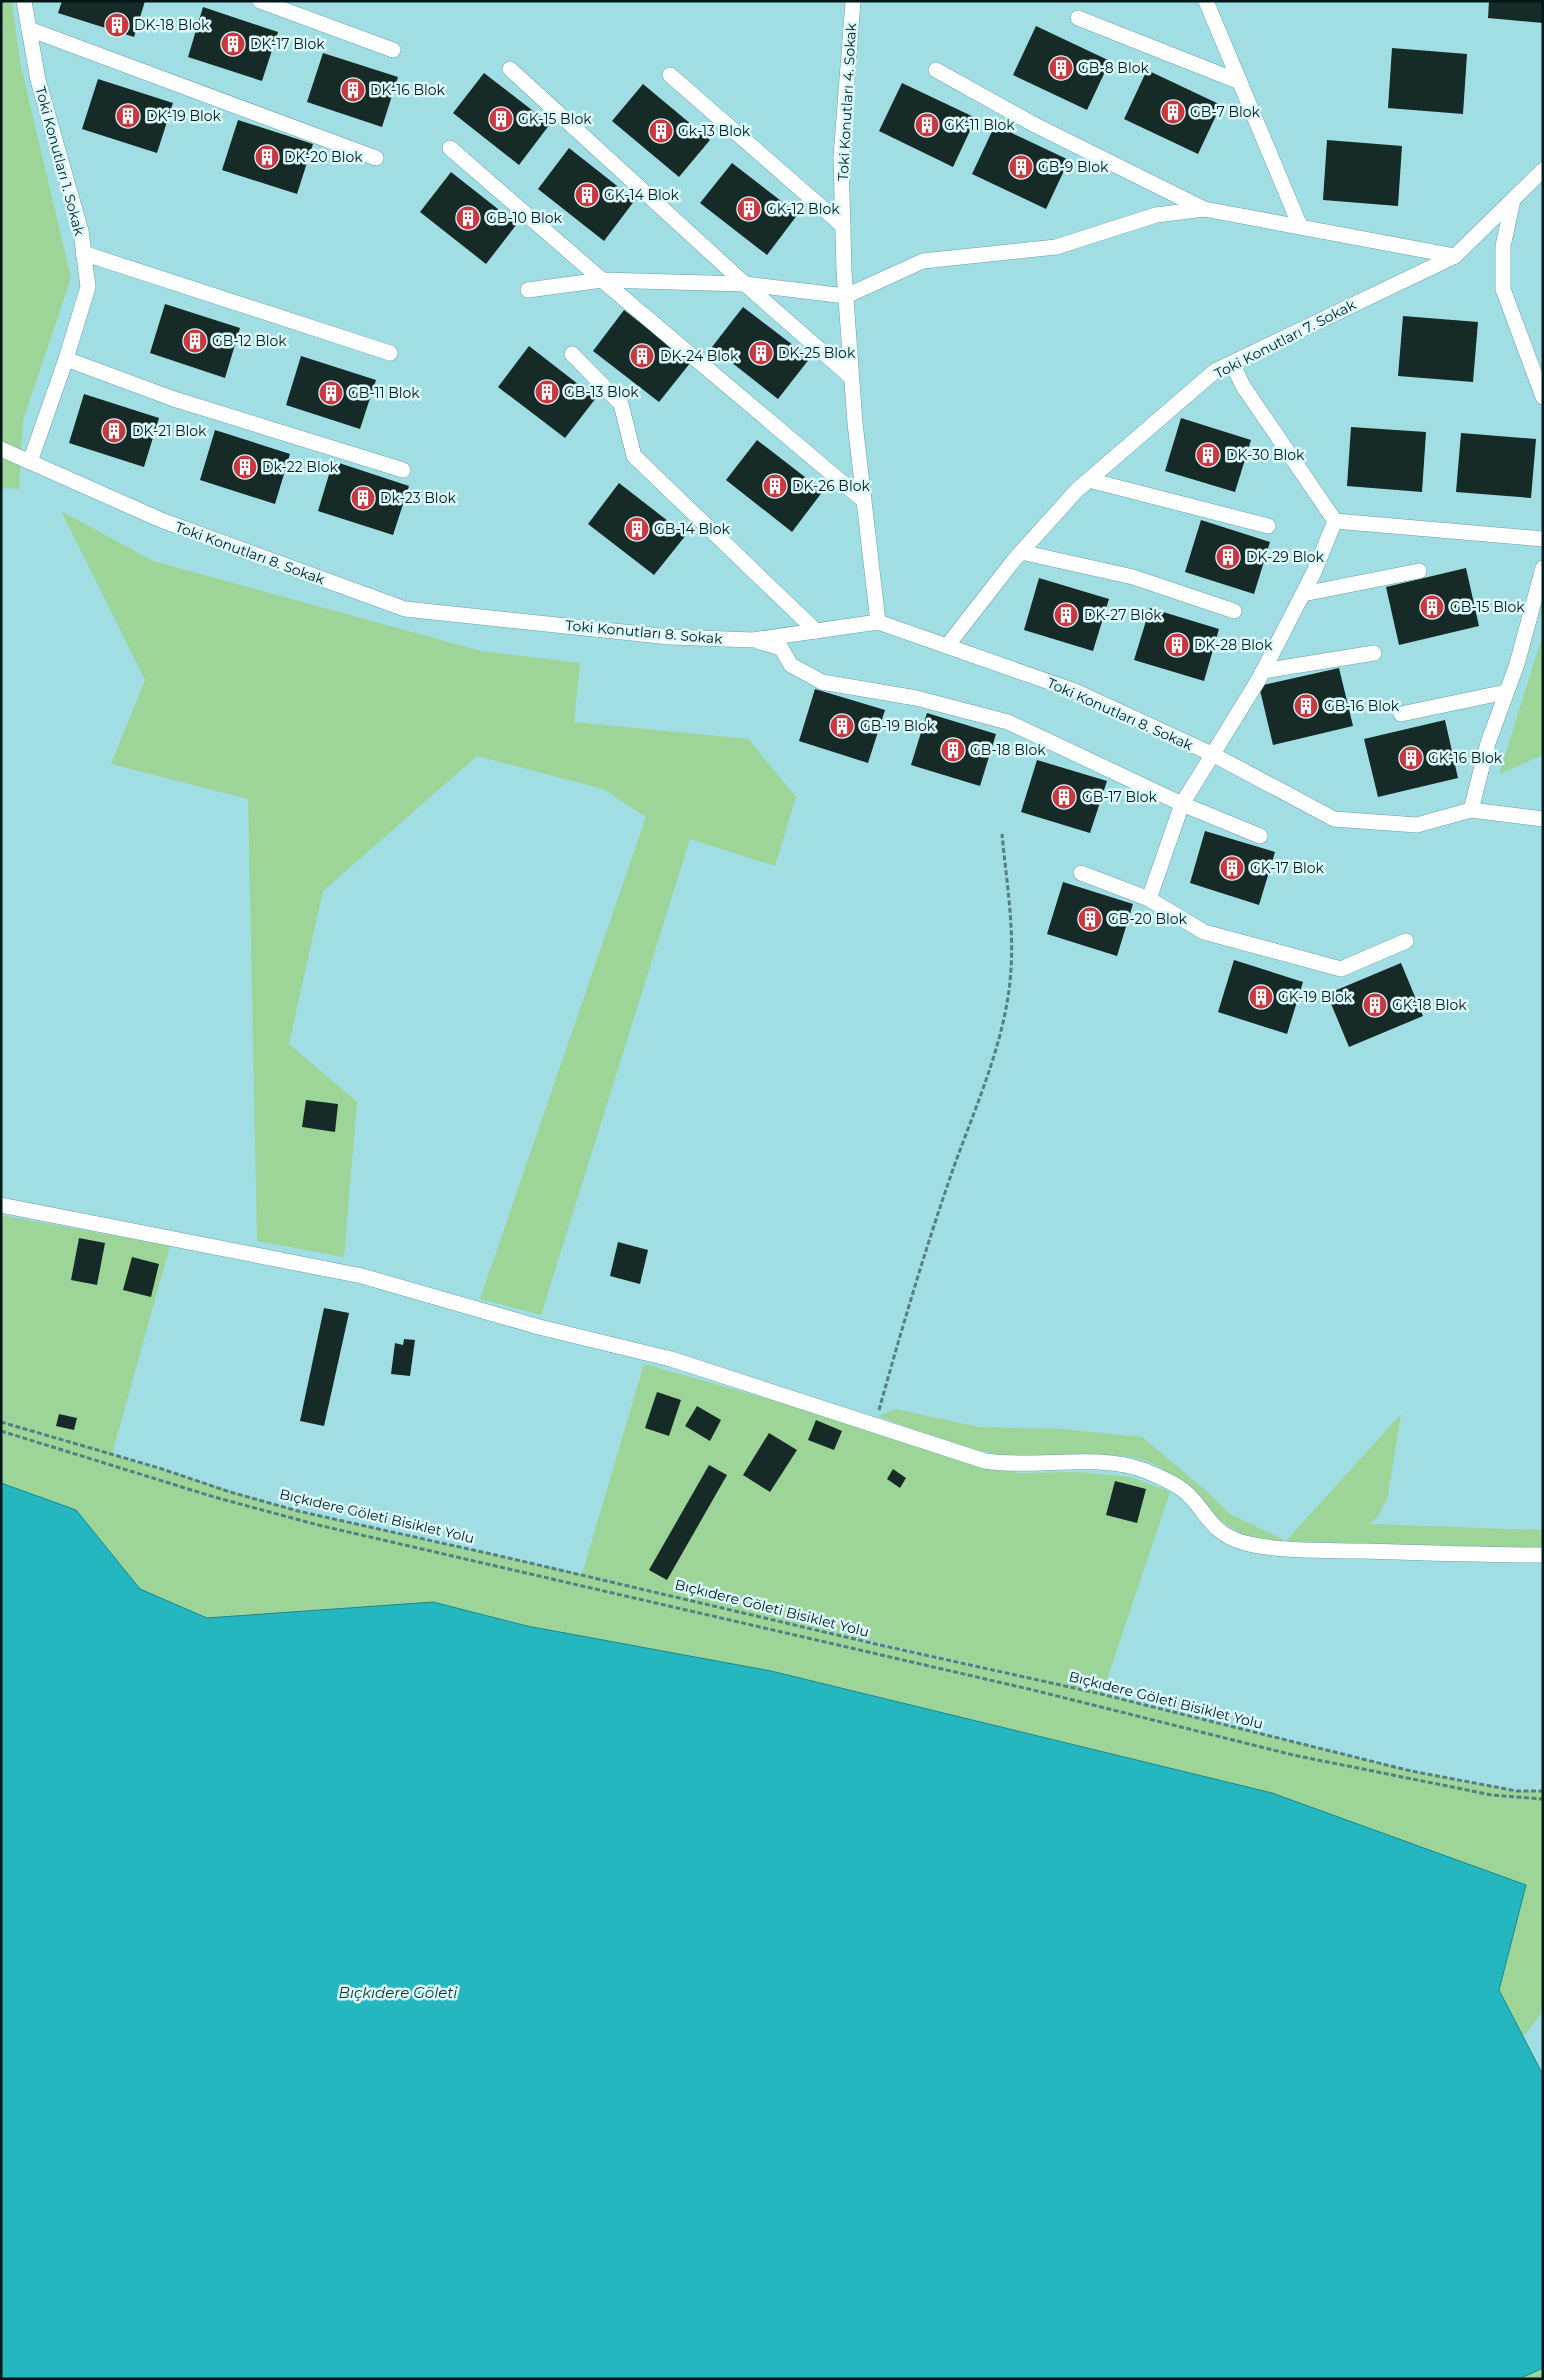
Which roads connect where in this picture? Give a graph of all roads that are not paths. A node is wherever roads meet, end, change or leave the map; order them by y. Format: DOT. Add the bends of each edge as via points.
graph roads {
  1 [pos="24,1"];
  2 [pos="260,1"];
  3 [pos="853,1"];
  4 [pos="1206,1"];
  5 [pos="1078,18"];
  6 [pos="29,29"];
  7 [pos="393,50"];
  8 [pos="510,69"];
  9 [pos="936,70"];
  10 [pos="670,75"];
  11 [pos="1240,82"];
  12 [pos="450,148"];
  13 [pos="376,158"];
  14 [pos="1543,170"];
  15 [pos="1513,200"];
  16 [pos="1204,209"];
  17 [pos="843,226"];
  18 [pos="1300,226"];
  19 [pos="84,253"];
  20 [pos="1455,256"];
  21 [pos="602,280"];
  22 [pos="745,284"];
  23 [pos="528,290"];
  24 [pos="846,296"];
  25 [pos="390,353"];
  26 [pos="572,354"];
  27 [pos="66,359"];
  28 [pos="1232,363"];
  29 [pos="851,377"];
  30 [pos="1543,397"];
  31 [pos="1,449"];
  32 [pos="30,462"];
  33 [pos="403,470"];
  34 [pos="1089,480"];
  35 [pos="863,500"];
  36 [pos="1335,521"];
  37 [pos="1268,526"];
  38 [pos="1543,539"];
  39 [pos="1021,552"];
  40 [pos="1543,568"];
  41 [pos="1419,570"];
  42 [pos="1302,594"];
  43 [pos="1234,611"];
  44 [pos="878,622"];
  45 [pos="816,631"];
  46 [pos="753,640"];
  47 [pos="947,646"];
  48 [pos="1374,654"];
  49 [pos="1263,671"];
  50 [pos="1506,692"];
  51 [pos="1401,714"];
  52 [pos="1214,755"];
  53 [pos="1182,804"];
  54 [pos="1471,810"];
  55 [pos="1543,819"];
  56 [pos="1260,836"];
  57 [pos="1081,873"];
  58 [pos="1149,899"];
  59 [pos="1406,941"];
  60 [pos="1,1205"];
  61 [pos="1543,1555"];
  1 -- 6 [label="street, Toki Konutları 1. Sokak"];
  2 -- 7 [label="street"];
  3 -- 17 [label="street, Toki Konutları 4. Sokak" via="841,157"];
  4 -- 11 [label="street"];
  5 -- 11 [label="street"];
  6 -- 13 [label="street"];
  6 -- 19 [label="street, Toki Konutları 1. Sokak" via="38,80 81,231"];
  8 -- 22 [label="street"];
  9 -- 16 [label="street" via="1036,125"];
  10 -- 17 [label="street"];
  11 -- 18 [label="street"];
  12 -- 21 [label="street"];
  14 -- 15 [label="street, Toki Konutları 7. Sokak"];
  15 -- 20 [label="street, Toki Konutları 7. Sokak"];
  15 -- 30 [label="street" via="1503,246 1503,289"];
  16 -- 18 [label="street" via="1274,224"];
  16 -- 24 [label="street" via="1156,215 1056,247 923,261"];
  17 -- 24 [label="street, Toki Konutları 4. Sokak"];
  18 -- 20 [label="street"];
  19 -- 25 [label="street"];
  19 -- 27 [label="street, Toki Konutları 1. Sokak" via="88,287"];
  20 -- 28 [label="street, Toki Konutları 7. Sokak"];
  21 -- 22 [label="street"];
  21 -- 23 [label="street"];
  21 -- 35 [label="street"];
  22 -- 24 [label="street"];
  22 -- 29 [label="street"];
  24 -- 29 [label="street, Toki Konutları 4. Sokak"];
  26 -- 45 [label="street" via="621,404 634,456"];
  27 -- 32 [label="street, Toki Konutları 1. Sokak"];
  27 -- 33 [label="street" via="174,399"];
  28 -- 34 [label="street, Toki Konutları 7. Sokak" via="1215,372"];
  28 -- 36 [label="street" via="1243,386"];
  29 -- 35 [label="street, Toki Konutları 4. Sokak"];
  31 -- 32 [label="street, Toki Konutları 8. Sokak"];
  32 -- 46 [label="street, Toki Konutları 8. Sokak" via="161,520 405,609 670,637"];
  34 -- 37 [label="street"];
  34 -- 39 [label="street, Toki Konutları 7. Sokak"];
  35 -- 44 [label="street, Toki Konutları 4. Sokak"];
  36 -- 38 [label="street"];
  36 -- 42 [label="street"];
  39 -- 43 [label="street" via="1133,578"];
  39 -- 47 [label="street, Toki Konutları 7. Sokak"];
  40 -- 50 [label="street" via="1517,664"];
  41 -- 42 [label="street"];
  42 -- 49 [label="street"];
  44 -- 45 [label="street, Toki Konutları 8. Sokak"];
  44 -- 47 [label="street, Toki Konutları 8. Sokak"];
  45 -- 46 [label="street, Toki Konutları 8. Sokak"];
  46 -- 53 [label="street" via="781,648 791,666 822,682 916,698 1008,722"];
  47 -- 52 [label="street, Toki Konutları 8. Sokak" via="1075,691"];
  48 -- 49 [label="street"];
  49 -- 52 [label="street"];
  50 -- 51 [label="street"];
  50 -- 54 [label="street" via="1488,743"];
  52 -- 53 [label="street"];
  52 -- 54 [label="street, Toki Konutları 8. Sokak" via="1334,819 1417,824"];
  53 -- 56 [label="street"];
  53 -- 58 [label="street"];
  54 -- 55 [label="street, Toki Konutları 8. Sokak"];
  57 -- 58 [label="street"];
  58 -- 59 [label="street" via="1204,932 1340,969"];
  60 -- 61 [label="street" via="362,1276 539,1328 671,1359 984,1461 1009,1465 1120,1464 1145,1471 1183,1490 1218,1530 1244,1543 1328,1550"];
}
